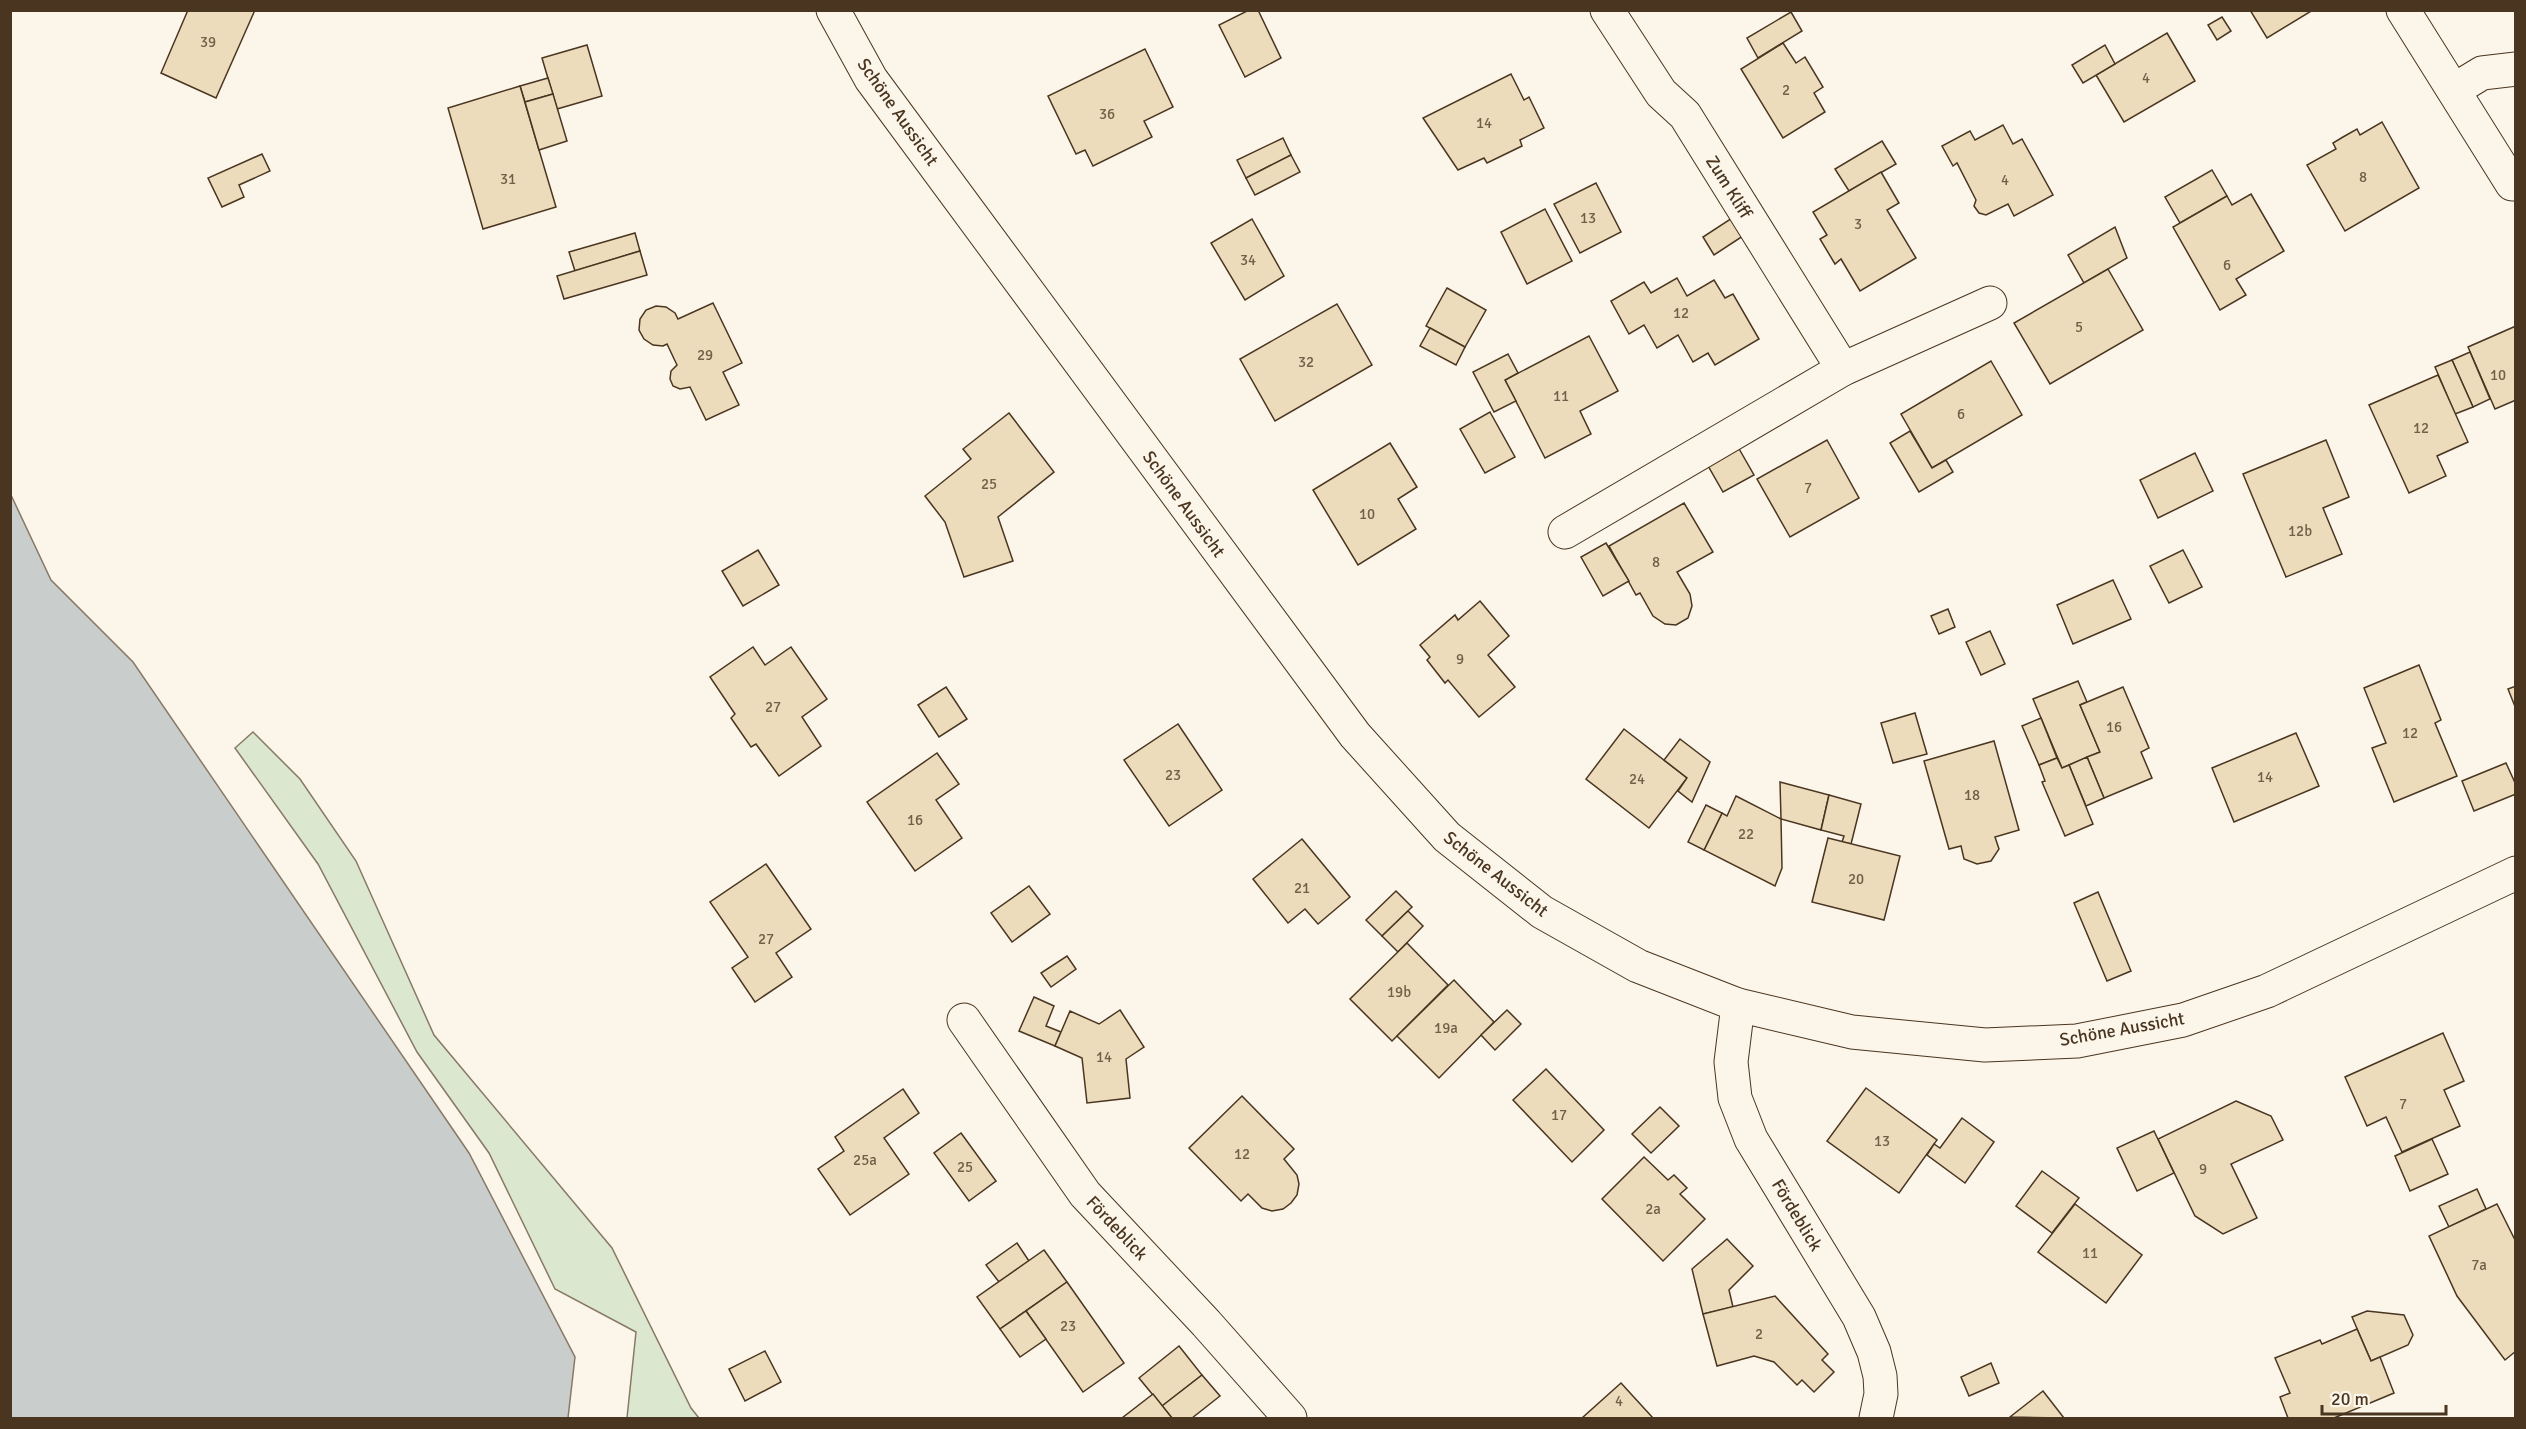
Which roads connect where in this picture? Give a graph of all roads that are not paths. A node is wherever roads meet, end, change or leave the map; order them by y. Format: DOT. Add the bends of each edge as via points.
graph roads {
  1 [pos="833,10"];
  2 [pos="1607,10"];
  3 [pos="2403,10"];
  4 [pos="2516,69"];
  5 [pos="2454,90"];
  6 [pos="2516,181"];
  7 [pos="1990,303"];
  8 [pos="1843,369"];
  9 [pos="1565,532"];
  10 [pos="2516,873"];
  11 [pos="1738,1005"];
  12 [pos="964,1020"];
  13 [pos="1290,1419"];
  14 [pos="1876,1419"];
  1 -- 11 [label="street, Schöne Aussicht" via="871,79 1355,735 1447,837 1542,912 1638,966"];
  2 -- 8 [label="street, Zum Kliff" via="1661,93 1685,115"];
  3 -- 5 [label="street"];
  4 -- 5 [label="street" via="2482,73"];
  5 -- 6 [label="street" via="2512,184"];
  7 -- 8 [label="street"];
  8 -- 9 [label="street"];
  10 -- 11 [label="street, Schöne Aussicht" via="2267,991 2183,1020 2077,1041 1985,1045 1852,1032"];
  11 -- 14 [label="street, Fördeblick" via="1731,1062 1735,1098 1751,1139 1863,1326 1880,1376"];
  12 -- 13 [label="street, Fördeblick" via="1085,1194"];
}
